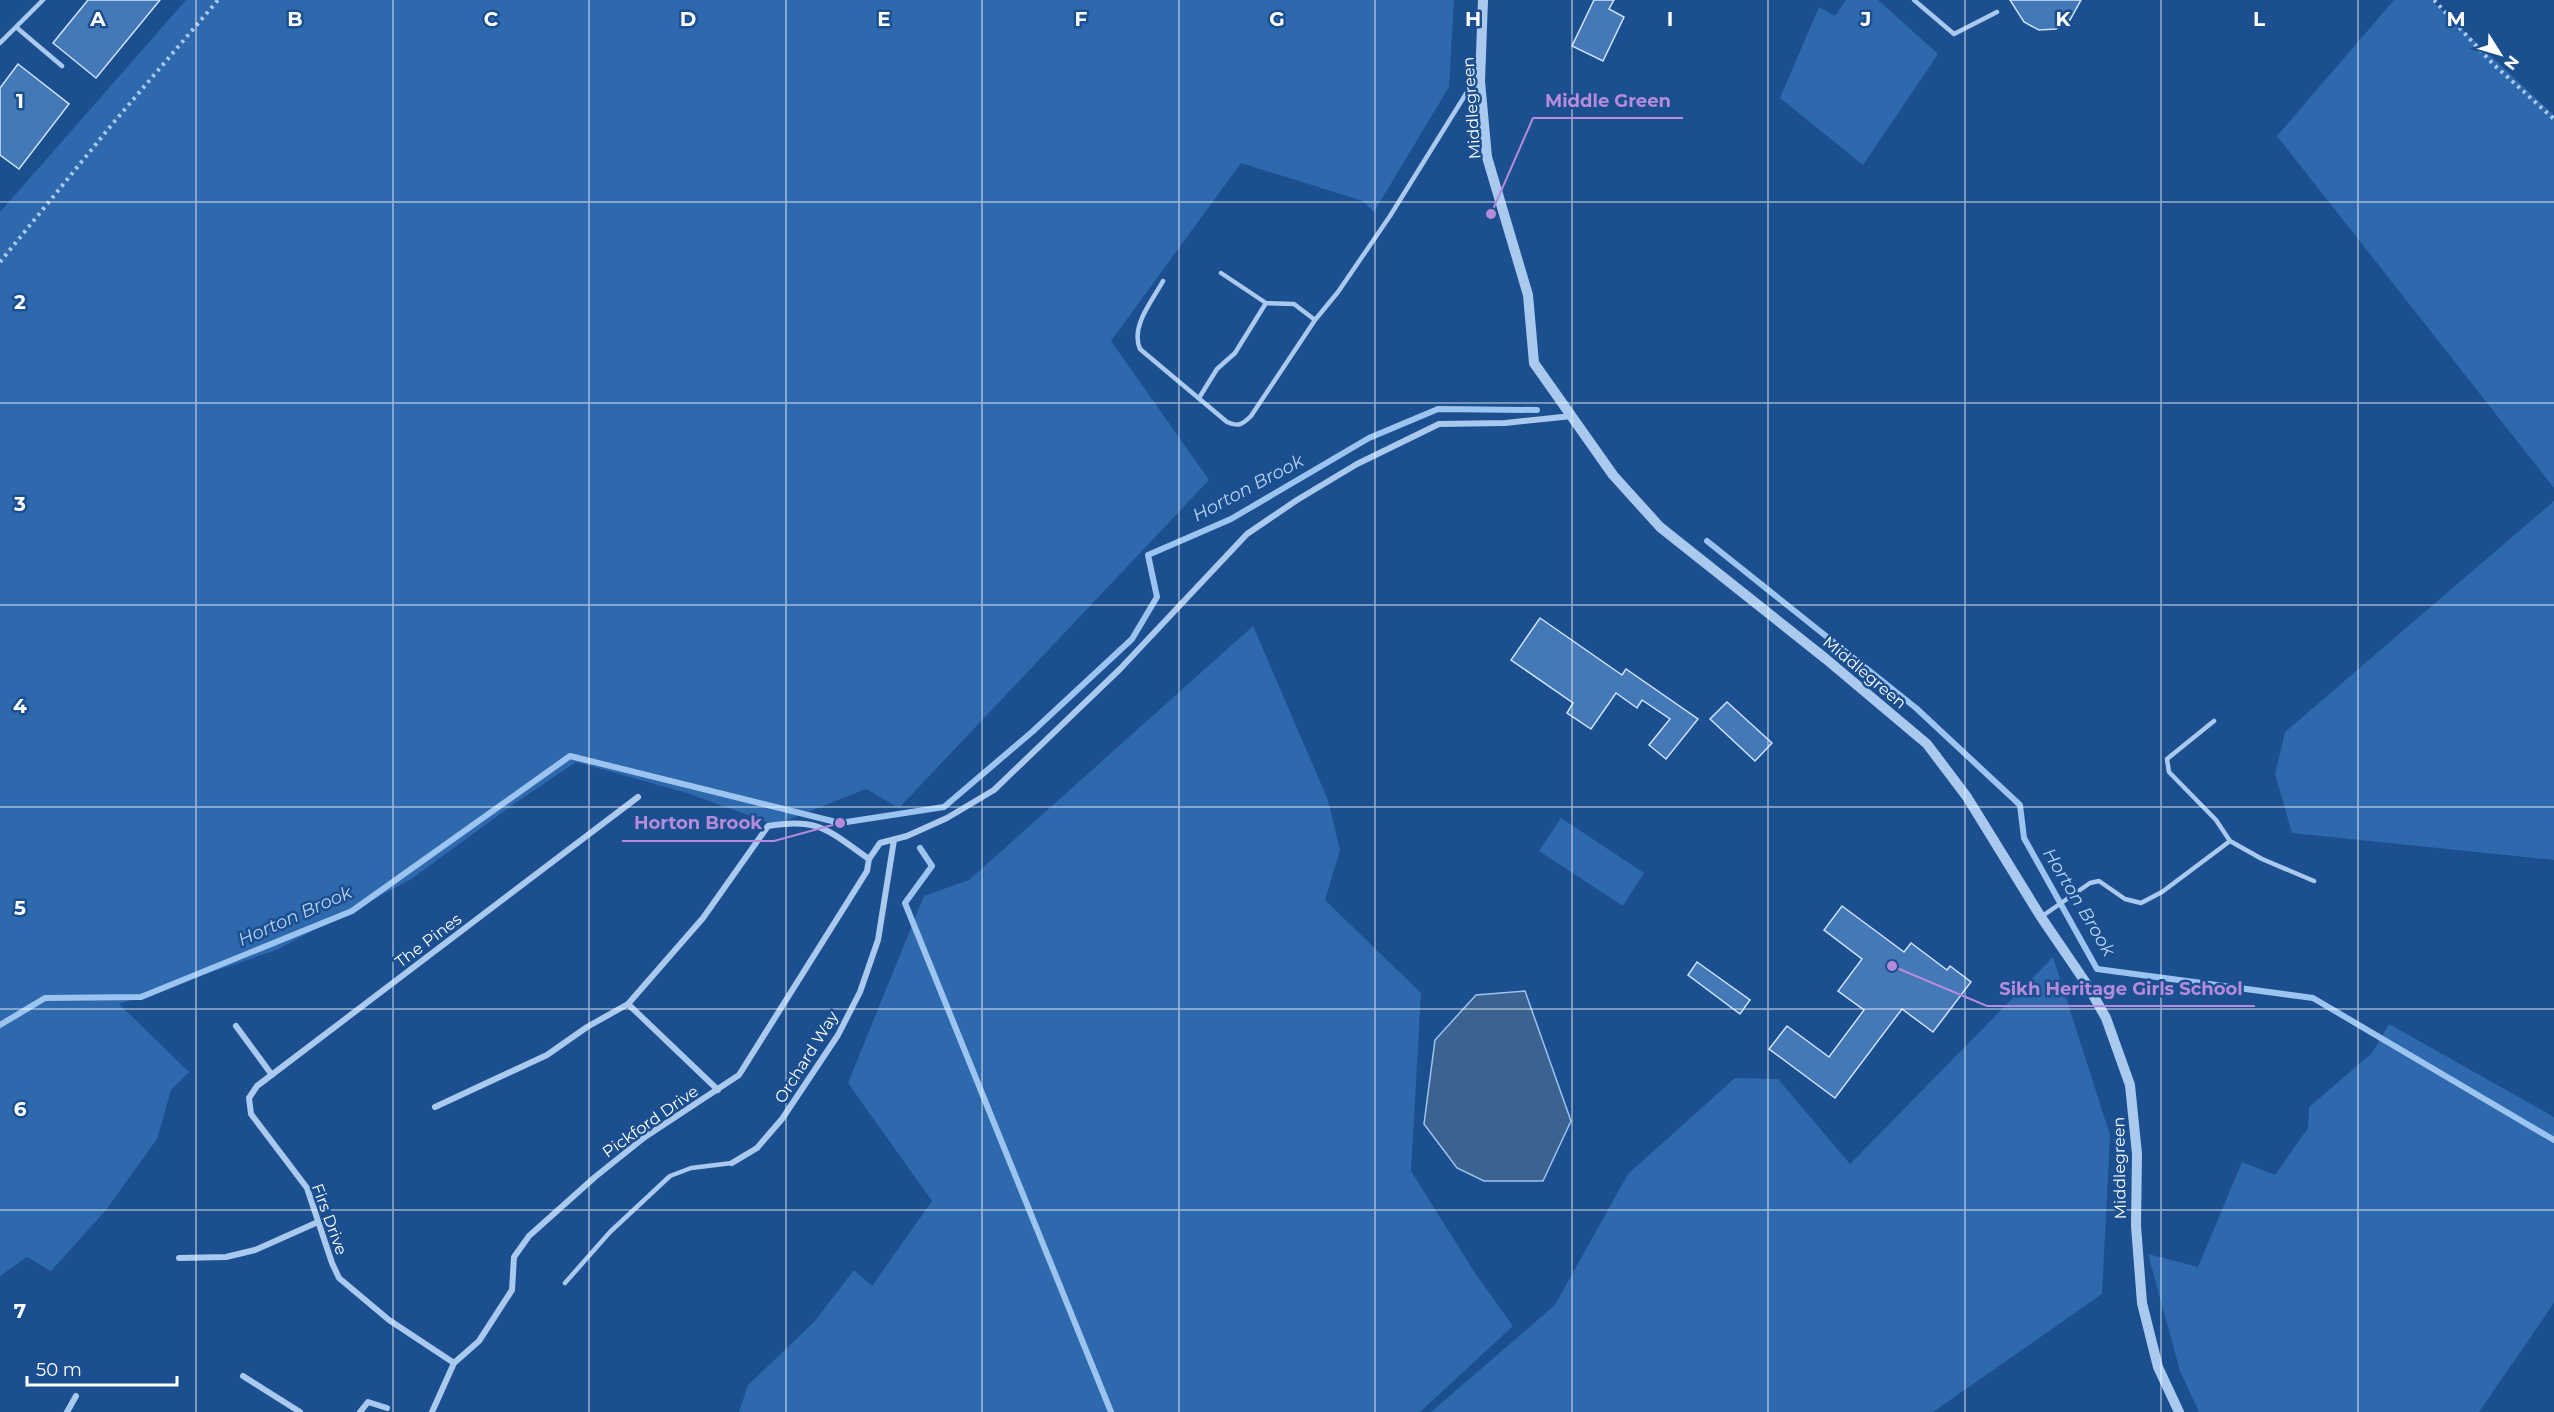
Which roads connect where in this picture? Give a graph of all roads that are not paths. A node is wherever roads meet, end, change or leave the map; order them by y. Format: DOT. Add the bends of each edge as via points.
graph roads {
  1 [pos="43,0"];
  2 [pos="1483,0"];
  3 [pos="1914,0"];
  4 [pos="1997,12"];
  5 [pos="16,27"];
  6 [pos="0,43"];
  7 [pos="62,66"];
  8 [pos="1481,68"];
  9 [pos="1221,273"];
  10 [pos="1163,281"];
  11 [pos="1266,303"];
  12 [pos="1315,320"];
  13 [pos="1199,398"];
  14 [pos="1572,416"];
  15 [pos="2214,721"];
  16 [pos="638,797"];
  17 [pos="894,840"];
  18 [pos="2230,841"];
  19 [pos="869,859"];
  20 [pos="2314,881"];
  21 [pos="2041,917"];
  22 [pos="628,1004"];
  23 [pos="236,1026"];
  24 [pos="272,1074"];
  25 [pos="718,1090"];
  26 [pos="435,1107"];
  27 [pos="251,1114"];
  28 [pos="732,1163"];
  29 [pos="318,1222"];
  30 [pos="179,1258"];
  31 [pos="565,1283"];
  32 [pos="454,1363"];
  33 [pos="243,1377"];
  34 [pos="76,1396"];
  35 [pos="387,1408"];
  36 [pos="67,1412"];
  37 [pos="300,1412"];
  38 [pos="360,1412"];
  39 [pos="432,1412"];
  40 [pos="2179,1412"];
  1 -- 5 [label="lane"];
  2 -- 8 [label="street, Middlegreen"];
  3 -- 4 [label="lane" via="1954,34"];
  5 -- 6 [label="lane"];
  5 -- 7 [label="lane"];
  8 -- 12 [label="lane" via="1390,216"];
  8 -- 14 [label="street, Middlegreen" via="1487,157 1528,295 1534,363"];
  9 -- 11 [label="lane"];
  10 -- 13 [label="lane" via="1141,320 1136,341"];
  11 -- 12 [label="lane" via="1294,304"];
  11 -- 13 [label="lane" via="1235,353 1218,369"];
  12 -- 13 [label="lane" via="1243,424 1227,422"];
  14 -- 17 [label="street" via="1439,424 1357,464 1297,500 1247,534 1120,669 993,790 946,818"];
  14 -- 21 [label="street, Middlegreen" via="1613,475 1660,527 1927,744 1967,797"];
  15 -- 18 [label="lane" via="2167,759 2169,772 2216,820"];
  16 -- 24 [label="street, The Pines"];
  17 -- 19 [label="street, Pickford Drive" via="880,843"];
  17 -- 28 [label="street, Orchard Way" via="878,940 860,992 838,1035 782,1119 757,1148"];
  18 -- 20 [label="lane"];
  18 -- 21 [label="lane" via="2141,903 2125,899 2099,881 2090,883"];
  19 -- 22 [label="street" via="825,828 793,822 768,826 703,918"];
  19 -- 25 [label="street, Pickford Drive" via="867,871 739,1075"];
  21 -- 40 [label="street, Middlegreen" via="2106,1018 2130,1084 2137,1154 2136,1226 2142,1303 2158,1367"];
  22 -- 25 [label="street"];
  22 -- 26 [label="street" via="587,1026 547,1055"];
  23 -- 24 [label="street"];
  24 -- 27 [label="street, The Pines" via="249,1098"];
  25 -- 32 [label="street, Pickford Drive" via="645,1137 529,1236 514,1257 512,1290 498,1314 479,1341"];
  27 -- 29 [label="street, Firs Drive" via="307,1188"];
  28 -- 31 [label="lane" via="691,1168 670,1176 610,1232"];
  29 -- 30 [label="street" via="255,1250 226,1257"];
  29 -- 32 [label="street, Firs Drive" via="339,1278 389,1320"];
  32 -- 39 [label="street, Pickford Drive"];
  33 -- 37 [label="street"];
  34 -- 36 [label="street"];
  35 -- 38 [label="street" via="368,1402"];
}
